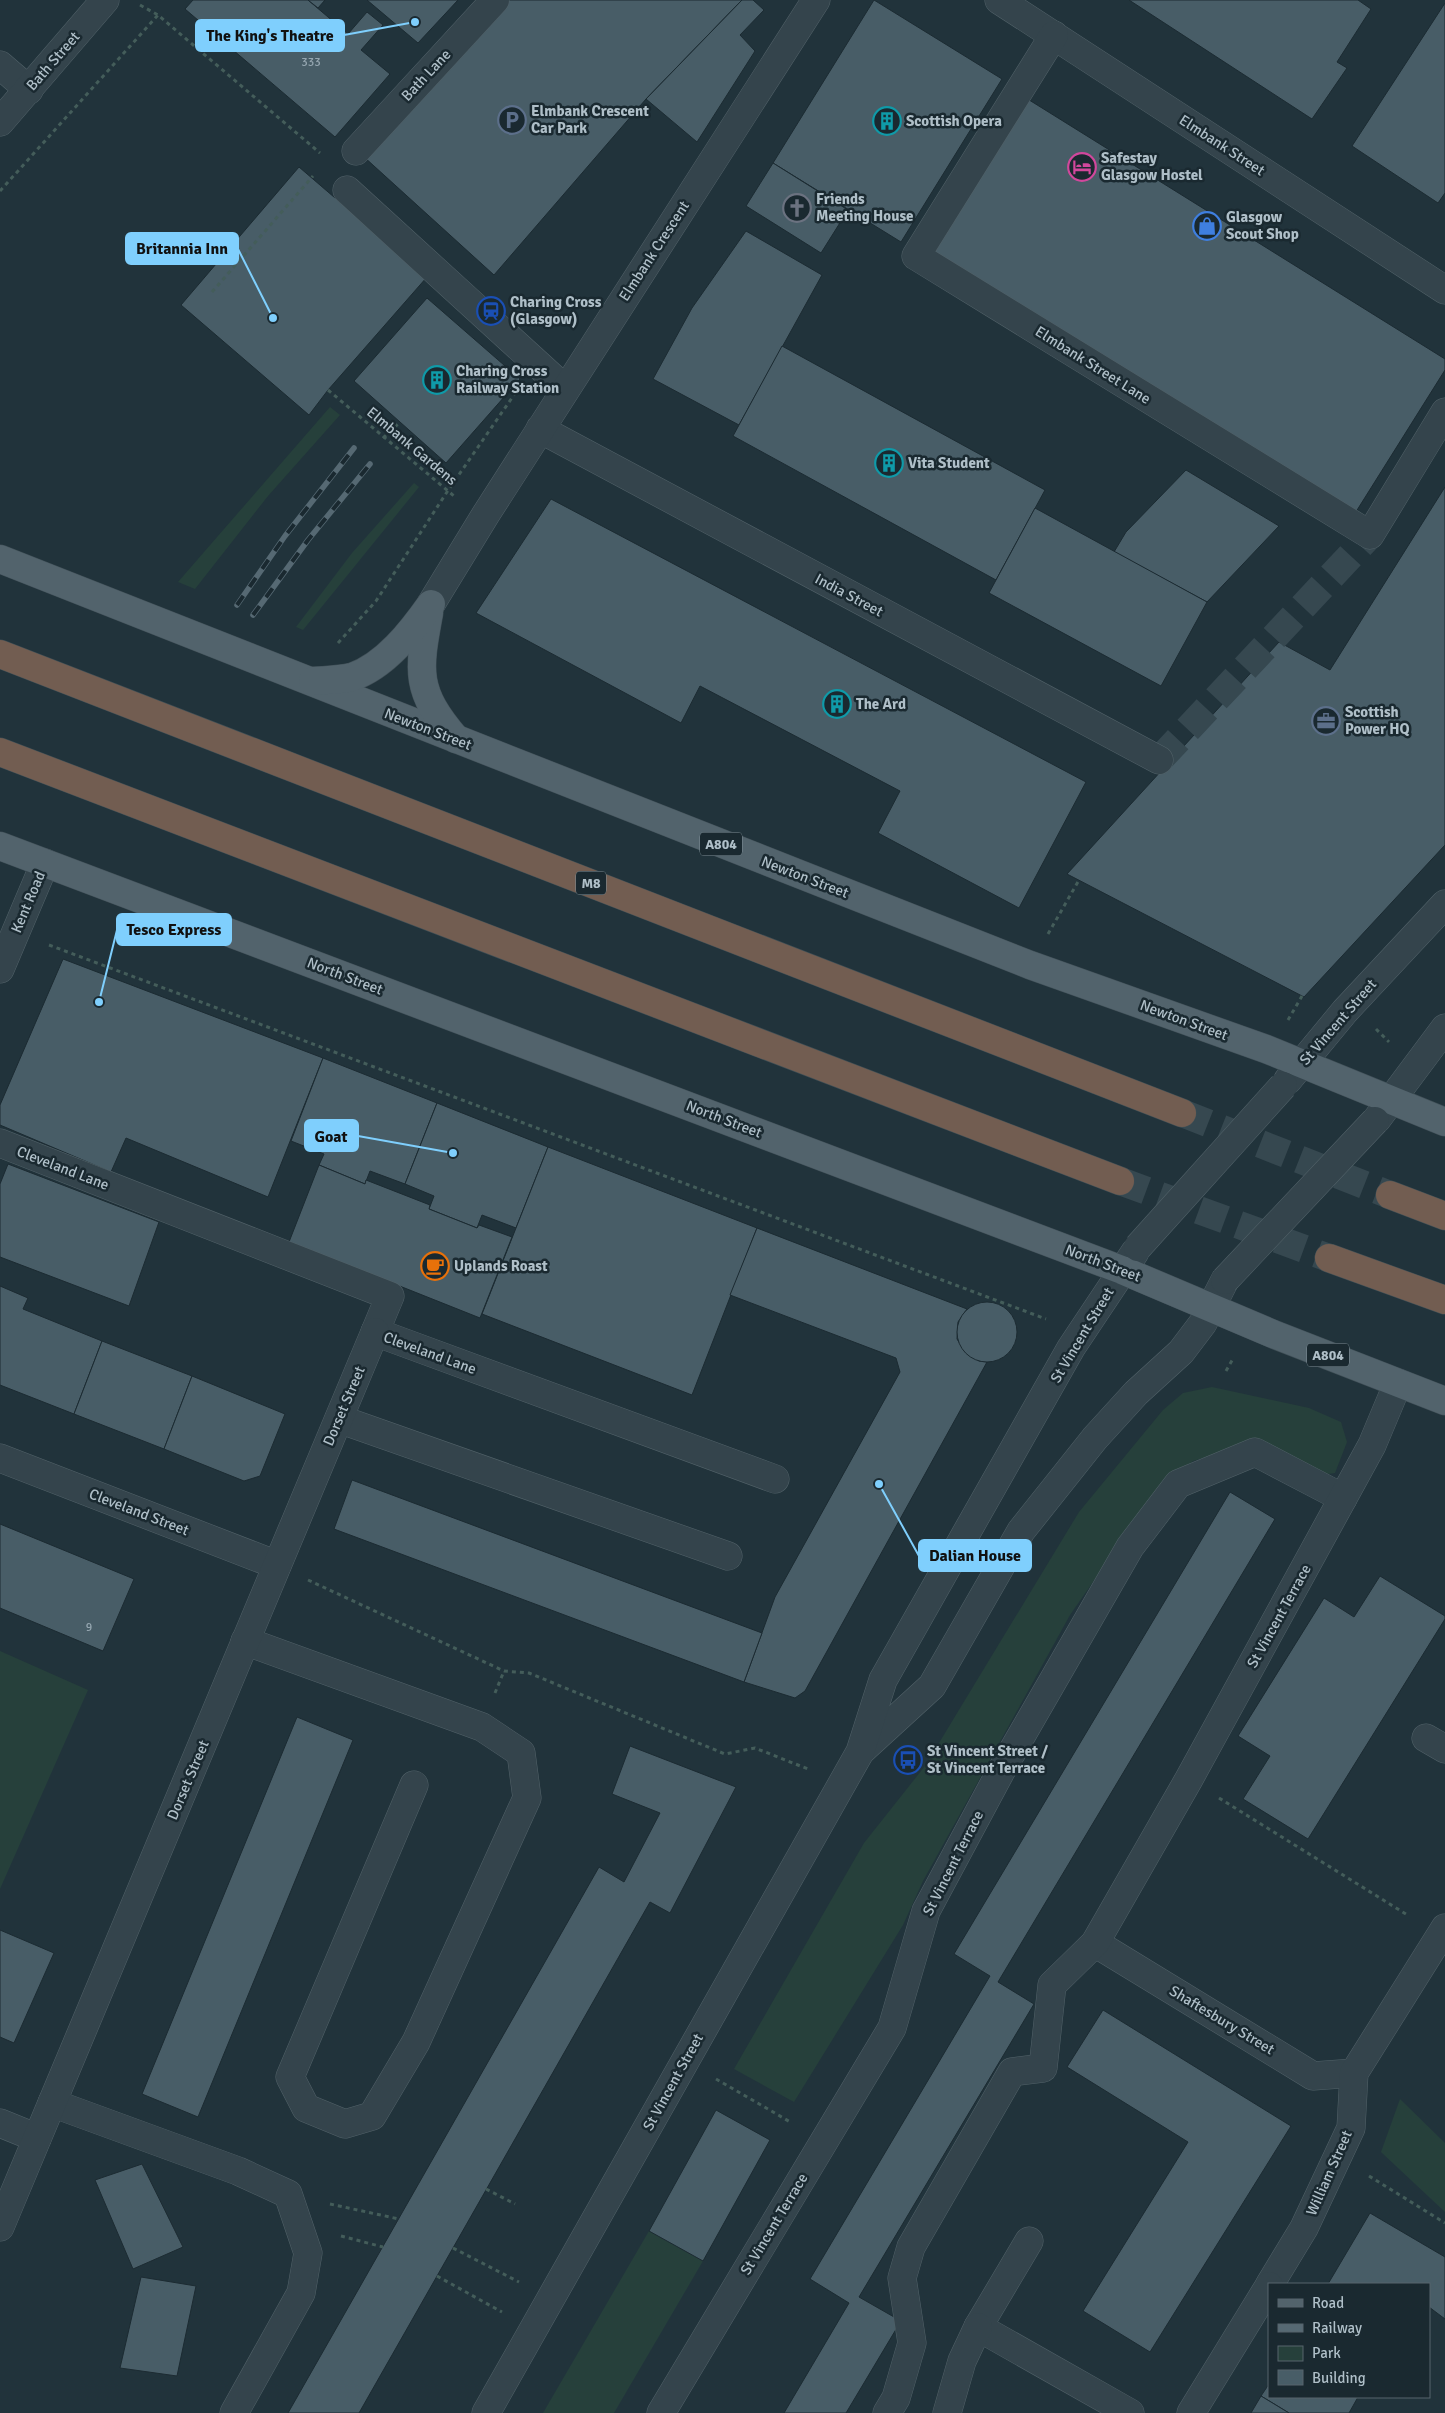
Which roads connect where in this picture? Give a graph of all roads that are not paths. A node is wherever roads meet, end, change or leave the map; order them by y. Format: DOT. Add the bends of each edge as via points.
graph roads {
  1 [pos="105,0"];
  2 [pos="495,0"];
  3 [pos="816,0"];
  4 [pos="999,0"];
  5 [pos="1054,35"];
  6 [pos="0,65"];
  7 [pos="29,90"];
  8 [pos="0,122"];
  9 [pos="356,151"];
  10 [pos="347,190"];
  11 [pos="1445,290"];
  12 [pos="565,389"];
  13 [pos="1445,412"];
  14 [pos="540,429"];
  15 [pos="0,559"];
  16 [pos="431,604"];
  17 [pos="0,654"];
  18 [pos="305,681"];
  19 [pos="456,740"];
  20 [pos="0,752"];
  21 [pos="1159,760"];
  22 [pos="0,846"];
  23 [pos="45,862"];
  24 [pos="1445,904"];
  25 [pos="0,969"];
  26 [pos="1445,1028"];
  27 [pos="1302,1064"];
  28 [pos="1383,1111"];
  29 [pos="1182,1113"];
  30 [pos="1445,1122"];
  31 [pos="0,1143"];
  32 [pos="1120,1181"];
  33 [pos="1390,1194"];
  34 [pos="1445,1216"];
  35 [pos="1329,1258"];
  36 [pos="1122,1270"];
  37 [pos="1394,1282"];
  38 [pos="1445,1300"];
  39 [pos="1212,1307"];
  40 [pos="1445,1316"];
  41 [pos="375,1332"];
  42 [pos="1398,1383"];
  43 [pos="1445,1401"];
  44 [pos="338,1419"];
  45 [pos="0,1458"];
  46 [pos="775,1479"];
  47 [pos="1343,1498"];
  48 [pos="728,1556"];
  49 [pos="278,1565"];
  50 [pos="246,1641"];
  51 [pos="860,1752"];
  52 [pos="414,1784"];
  53 [pos="1443,1932"];
  54 [pos="1096,1943"];
  55 [pos="1354,2073"];
  56 [pos="52,2103"];
  57 [pos="0,2123"];
  58 [pos="37,2138"];
  59 [pos="0,2227"];
  60 [pos="1029,2241"];
  61 [pos="1270,2283"];
  62 [pos="1268,2287"];
  63 [pos="978,2327"];
  64 [pos="234,2413"];
  65 [pos="486,2413"];
  66 [pos="661,2413"];
  67 [pos="887,2413"];
  68 [pos="947,2413"];
  69 [pos="1130,2413"];
  70 [pos="1191,2413"];
  1 -- 7 [label="street, Bath Street"];
  2 -- 9 [label="street, Bath Lane"];
  3 -- 12 [label="street, Elmbank Crescent"];
  4 -- 5 [label="street, Elmbank Street"];
  5 -- 11 [label="street, Elmbank Street"];
  5 -- 13 [label="street, Elmbank Street Lane" via="916,256 1370,535"];
  6 -- 7 [label="street"];
  7 -- 8 [label="street, Bath Street"];
  10 -- 12 [label="street"];
  12 -- 14 [label="street, Elmbank Crescent"];
  14 -- 16 [label="street, Elmbank Crescent"];
  14 -- 21 [label="street, India Street"];
  15 -- 18 [label="main road, Newton Street / A804"];
  16 -- 18 [label="main road" via="410,633 385,658 353,676"];
  16 -- 19 [label="main road" via="421,656 423,686 430,705"];
  17 -- 29 [label="highway, M8"];
  18 -- 19 [label="main road, Newton Street / A804"];
  19 -- 27 [label="main road, Newton Street / A804" via="1030,965"];
  20 -- 32 [label="highway"];
  22 -- 23 [label="main road, North Street / A804"];
  23 -- 25 [label="street, Kent Road"];
  23 -- 36 [label="main road, North Street / A804"];
  24 -- 27 [label="street, St Vincent Street" via="1345,1011"];
  26 -- 28 [label="street, St Vincent Street"];
  27 -- 28 [label="main road, Newton Street / A804"];
  27 -- 36 [label="street, St Vincent Street, bridge" via="1138,1246"];
  28 -- 30 [label="main road, Newton Street / A804"];
  28 -- 39 [label="street, St Vincent Street, bridge" via="1225,1280"];
  31 -- 41 [label="street, Cleveland Lane" via="390,1296"];
  33 -- 34 [label="highway"];
  35 -- 37 [label="highway"];
  36 -- 39 [label="main road, North Street / A804"];
  36 -- 51 [label="street, St Vincent Street" via="1071,1348 883,1680"];
  37 -- 38 [label="highway"];
  37 -- 40 [label="highway"];
  39 -- 42 [label="main road, North Street / A804"];
  39 -- 51 [label="street, St Vincent Street" via="1181,1352 1094,1438 1021,1531 932,1686"];
  41 -- 44 [label="street, Dorset Street"];
  41 -- 46 [label="street, Cleveland Lane"];
  42 -- 43 [label="main road, North Street / A804"];
  42 -- 47 [label="street, St Vincent Terrace" via="1372,1445"];
  44 -- 48 [label="street"];
  44 -- 49 [label="street, Dorset Street"];
  45 -- 49 [label="street, Cleveland Street"];
  47 -- 54 [label="street, St Vincent Terrace"];
  47 -- 66 [label="street, St Vincent Terrace" via="1255,1452 1178,1484 1130,1547 1001,1771 926,1911 892,2028"];
  49 -- 50 [label="street, Dorset Street"];
  50 -- 52 [label="street" via="482,1726 521,1753 527,1798 416,2042 372,2116 345,2124 306,2108 290,2077"];
  50 -- 56 [label="street, Dorset Street"];
  51 -- 65 [label="street, St Vincent Street"];
  53 -- 55 [label="street, William Street"];
  54 -- 55 [label="street, Shaftesbury Street" via="1313,2076"];
  54 -- 67 [label="street, St Vincent Terrace" via="1052,1985 1043,2068 1012,2072 911,2247 902,2278 912,2343 896,2398"];
  55 -- 61 [label="street, William Street" via="1351,2128 1304,2228"];
  56 -- 58 [label="street, Dorset Street"];
  56 -- 64 [label="street" via="238,2171 288,2194 308,2253 301,2293"];
  57 -- 58 [label="street"];
  58 -- 59 [label="street, Dorset Street"];
  60 -- 63 [label="street"];
  62 -- 70 [label="street, William Street"];
  63 -- 68 [label="street" via="962,2361"];
  63 -- 69 [label="street"];
}
